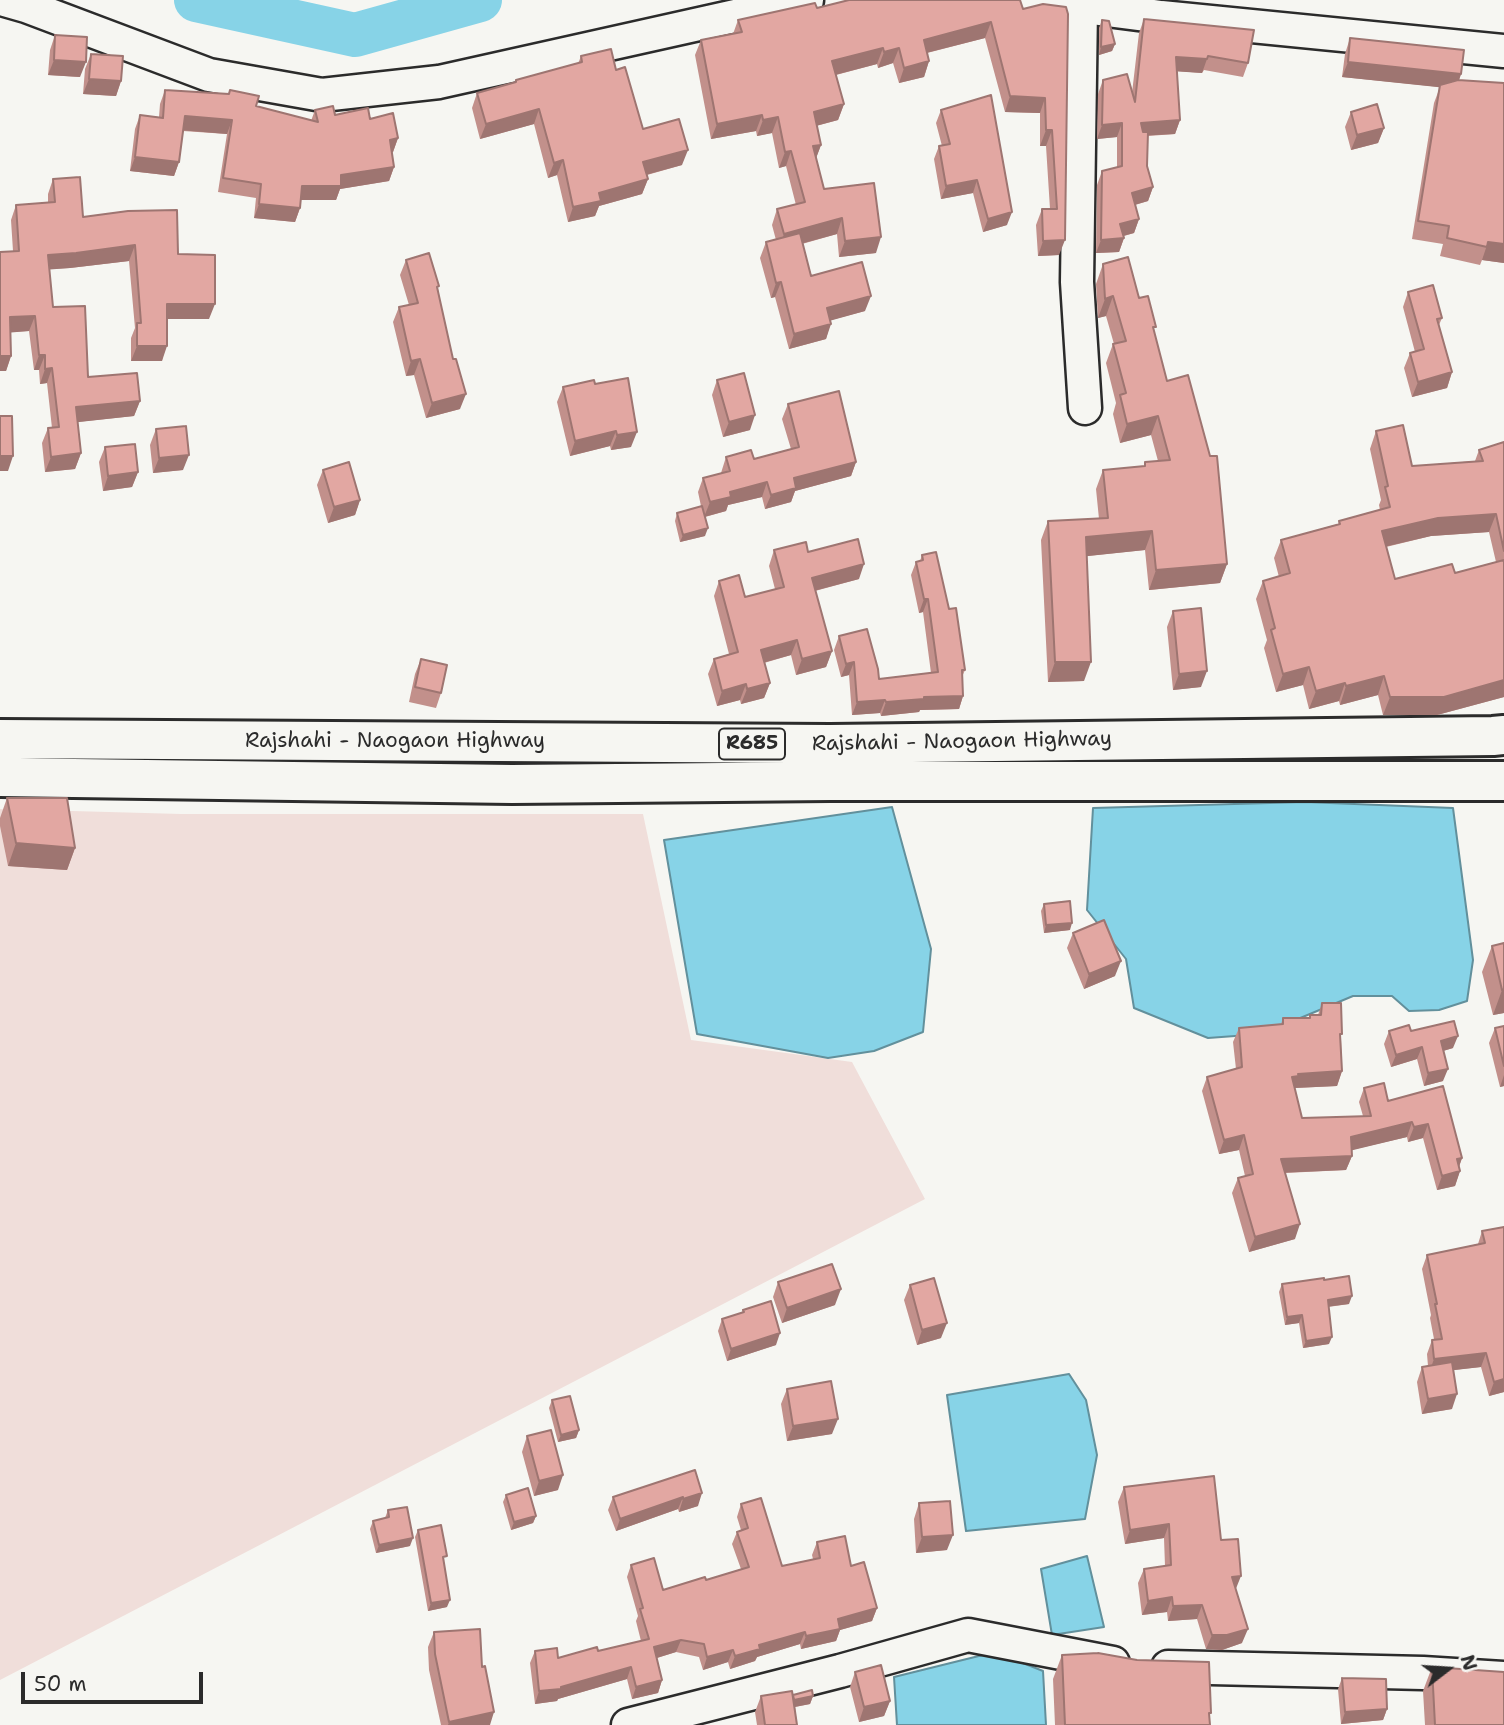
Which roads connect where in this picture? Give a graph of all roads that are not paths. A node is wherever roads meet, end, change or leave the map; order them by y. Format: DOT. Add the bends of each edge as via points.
graph roads {
  1 [pos="5,0"];
  2 [pos="807,0"];
  3 [pos="1029,0"];
  4 [pos="1081,7"];
  5 [pos="1504,51"];
  6 [pos="1085,408"];
  7 [pos="1504,735"];
  8 [pos="0,739"];
  9 [pos="0,777"];
  10 [pos="1504,781"];
  11 [pos="1504,1678"];
  12 [pos="628,1725"];
  1 -- 2 [label="street" via="209,75 322,94 439,82"];
  3 -- 4 [label="street"];
  4 -- 5 [label="street"];
  4 -- 6 [label="street" via="1077,282"];
  7 -- 8 [label="main road, Rajshahi - Naogaon Highway / R685" via="830,744"];
  9 -- 10 [label="main road, Rajshahi - Naogaon Highway / R685" via="512,784"];
  11 -- 12 [label="street" via="1129,1666 968,1635"];
}
